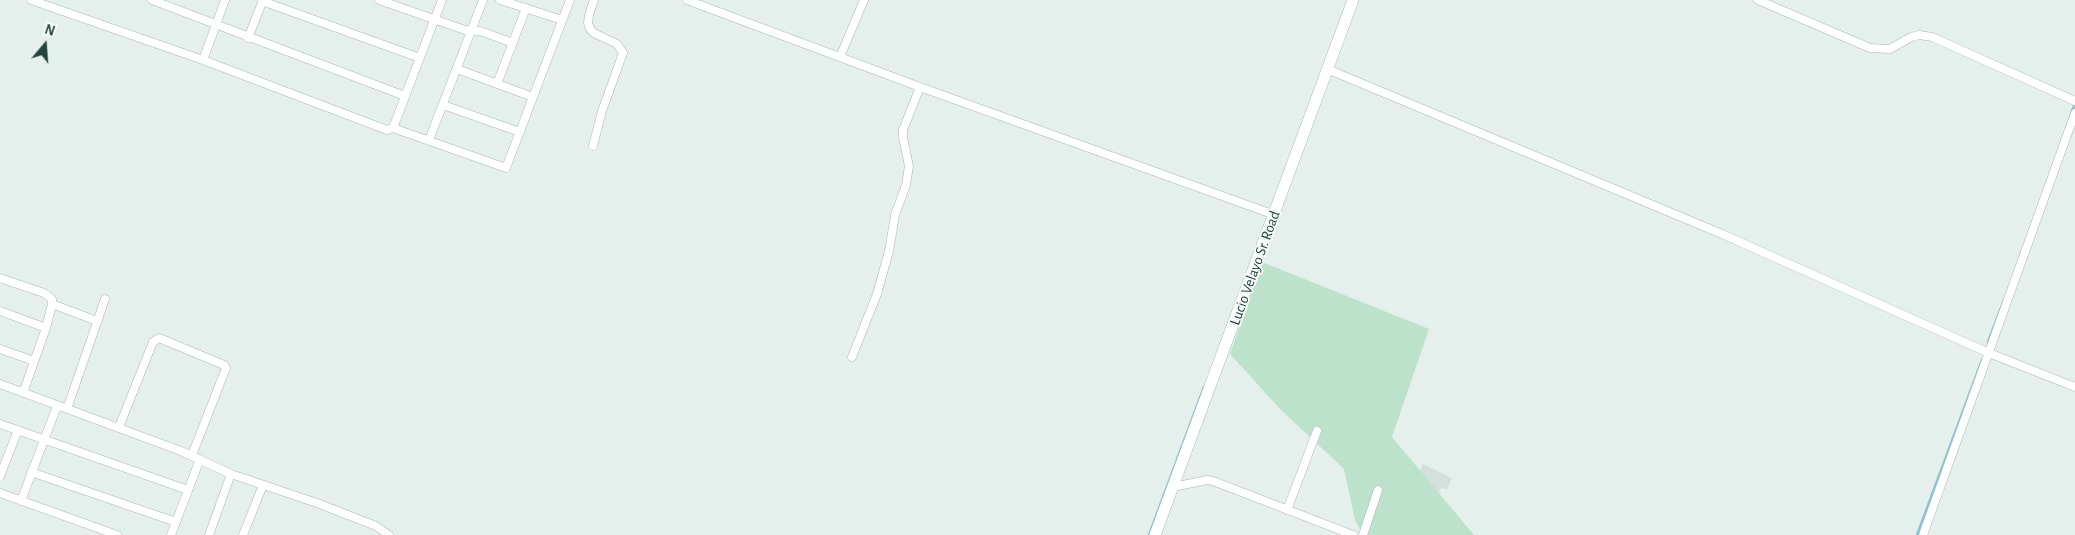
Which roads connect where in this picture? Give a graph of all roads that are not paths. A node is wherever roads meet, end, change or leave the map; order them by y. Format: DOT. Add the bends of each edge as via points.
graph roads {
  1 [pos="31,0"];
  2 [pos="152,0"];
  3 [pos="225,0"];
  4 [pos="262,0"];
  5 [pos="379,0"];
  6 [pos="442,0"];
  7 [pos="484,0"];
  8 [pos="500,0"];
  9 [pos="570,0"];
  10 [pos="594,0"];
  11 [pos="687,0"];
  12 [pos="864,0"];
  13 [pos="1353,0"];
  14 [pos="1758,0"];
  15 [pos="526,8"];
  16 [pos="435,20"];
  17 [pos="562,20"];
  18 [pos="216,24"];
  19 [pos="472,31"];
  20 [pos="248,38"];
  21 [pos="513,43"];
  22 [pos="840,57"];
  23 [pos="420,58"];
  24 [pos="203,60"];
  25 [pos="457,69"];
  26 [pos="1327,69"];
  27 [pos="497,84"];
  28 [pos="920,87"];
  29 [pos="406,96"];
  30 [pos="533,97"];
  31 [pos="2075,101"];
  32 [pos="443,105"];
  33 [pos="2075,113"];
  34 [pos="393,128"];
  35 [pos="520,132"];
  36 [pos="429,140"];
  37 [pos="593,146"];
  38 [pos="1275,215"];
  39 [pos="0,278"];
  40 [pos="105,299"];
  41 [pos="52,304"];
  42 [pos="0,311"];
  43 [pos="97,320"];
  44 [pos="46,328"];
  45 [pos="0,349"];
  46 [pos="1989,353"];
  47 [pos="852,357"];
  48 [pos="34,361"];
  49 [pos="0,384"];
  50 [pos="2075,387"];
  51 [pos="23,393"];
  52 [pos="57,406"];
  53 [pos="68,409"];
  54 [pos="0,424"];
  55 [pos="119,427"];
  56 [pos="18,430"];
  57 [pos="1317,431"];
  58 [pos="45,439"];
  59 [pos="196,457"];
  60 [pos="31,472"];
  61 [pos="231,474"];
  62 [pos="0,476"];
  63 [pos="263,484"];
  64 [pos="1173,487"];
  65 [pos="188,490"];
  66 [pos="1378,490"];
  67 [pos="0,493"];
  68 [pos="21,501"];
  69 [pos="1287,510"];
  70 [pos="176,522"];
  71 [pos="117,535"];
  72 [pos="171,535"];
  73 [pos="209,535"];
  74 [pos="243,535"];
  75 [pos="389,535"];
  76 [pos="1155,535"];
  77 [pos="1353,535"];
  78 [pos="1363,535"];
  79 [pos="1923,535"];
  1 -- 24 [label="street"];
  2 -- 18 [label="street"];
  3 -- 18 [label="street"];
  4 -- 20 [label="street"];
  4 -- 23 [label="street"];
  5 -- 16 [label="street"];
  6 -- 16 [label="street"];
  7 -- 19 [label="street"];
  8 -- 15 [label="street"];
  9 -- 17 [label="street"];
  10 -- 37 [label="street" via="588,23 590,29 617,44 623,52"];
  11 -- 22 [label="street"];
  12 -- 22 [label="street"];
  13 -- 26 [label="main road, Lucio Velayo Sr. Road"];
  14 -- 31 [label="street" via="1875,49 1890,49 1919,35 1932,37"];
  15 -- 17 [label="street"];
  15 -- 21 [label="street"];
  16 -- 19 [label="street"];
  16 -- 23 [label="street"];
  17 -- 30 [label="street"];
  18 -- 20 [label="street"];
  18 -- 24 [label="street"];
  19 -- 21 [label="street"];
  19 -- 25 [label="street"];
  20 -- 29 [label="street"];
  21 -- 27 [label="street"];
  22 -- 28 [label="street"];
  23 -- 29 [label="street"];
  24 -- 34 [label="street" via="387,130"];
  25 -- 27 [label="street"];
  25 -- 32 [label="street"];
  26 -- 38 [label="main road, Lucio Velayo Sr. Road"];
  26 -- 46 [label="street" via="1722,234"];
  27 -- 30 [label="street"];
  28 -- 38 [label="street"];
  28 -- 47 [label="street" via="903,130 909,166 906,185 895,214 877,294"];
  29 -- 34 [label="street"];
  30 -- 35 [label="street"];
  32 -- 35 [label="street"];
  32 -- 36 [label="street"];
  33 -- 46 [label="street"];
  34 -- 36 [label="street"];
  35 -- 36 [label="street" via="506,168"];
  38 -- 64 [label="main road, Lucio Velayo Sr. Road"];
  39 -- 41 [label="street" via="44,293 52,299"];
  40 -- 43 [label="street"];
  41 -- 43 [label="street"];
  41 -- 44 [label="street"];
  42 -- 44 [label="street"];
  43 -- 53 [label="street"];
  44 -- 48 [label="street"];
  45 -- 48 [label="street"];
  46 -- 50 [label="street"];
  46 -- 79 [label="street"];
  48 -- 51 [label="street"];
  49 -- 51 [label="street"];
  51 -- 52 [label="street"];
  52 -- 53 [label="street"];
  52 -- 58 [label="street"];
  53 -- 55 [label="street"];
  54 -- 56 [label="street"];
  55 -- 59 [label="street"];
  55 -- 59 [label="street" via="153,342 159,338 226,368"];
  56 -- 58 [label="street"];
  56 -- 62 [label="street"];
  57 -- 69 [label="street"];
  58 -- 60 [label="street"];
  58 -- 65 [label="street"];
  59 -- 61 [label="street"];
  59 -- 65 [label="street"];
  60 -- 68 [label="street"];
  60 -- 70 [label="street"];
  61 -- 63 [label="street"];
  61 -- 73 [label="street"];
  63 -- 74 [label="street"];
  63 -- 75 [label="street" via="376,526"];
  64 -- 69 [label="street" via="1213,481"];
  64 -- 76 [label="main road, Lucio Velayo Sr. Road"];
  65 -- 70 [label="street"];
  66 -- 78 [label="street"];
  67 -- 68 [label="street"];
  68 -- 71 [label="street"];
  69 -- 77 [label="street"];
  70 -- 72 [label="street"];
}
